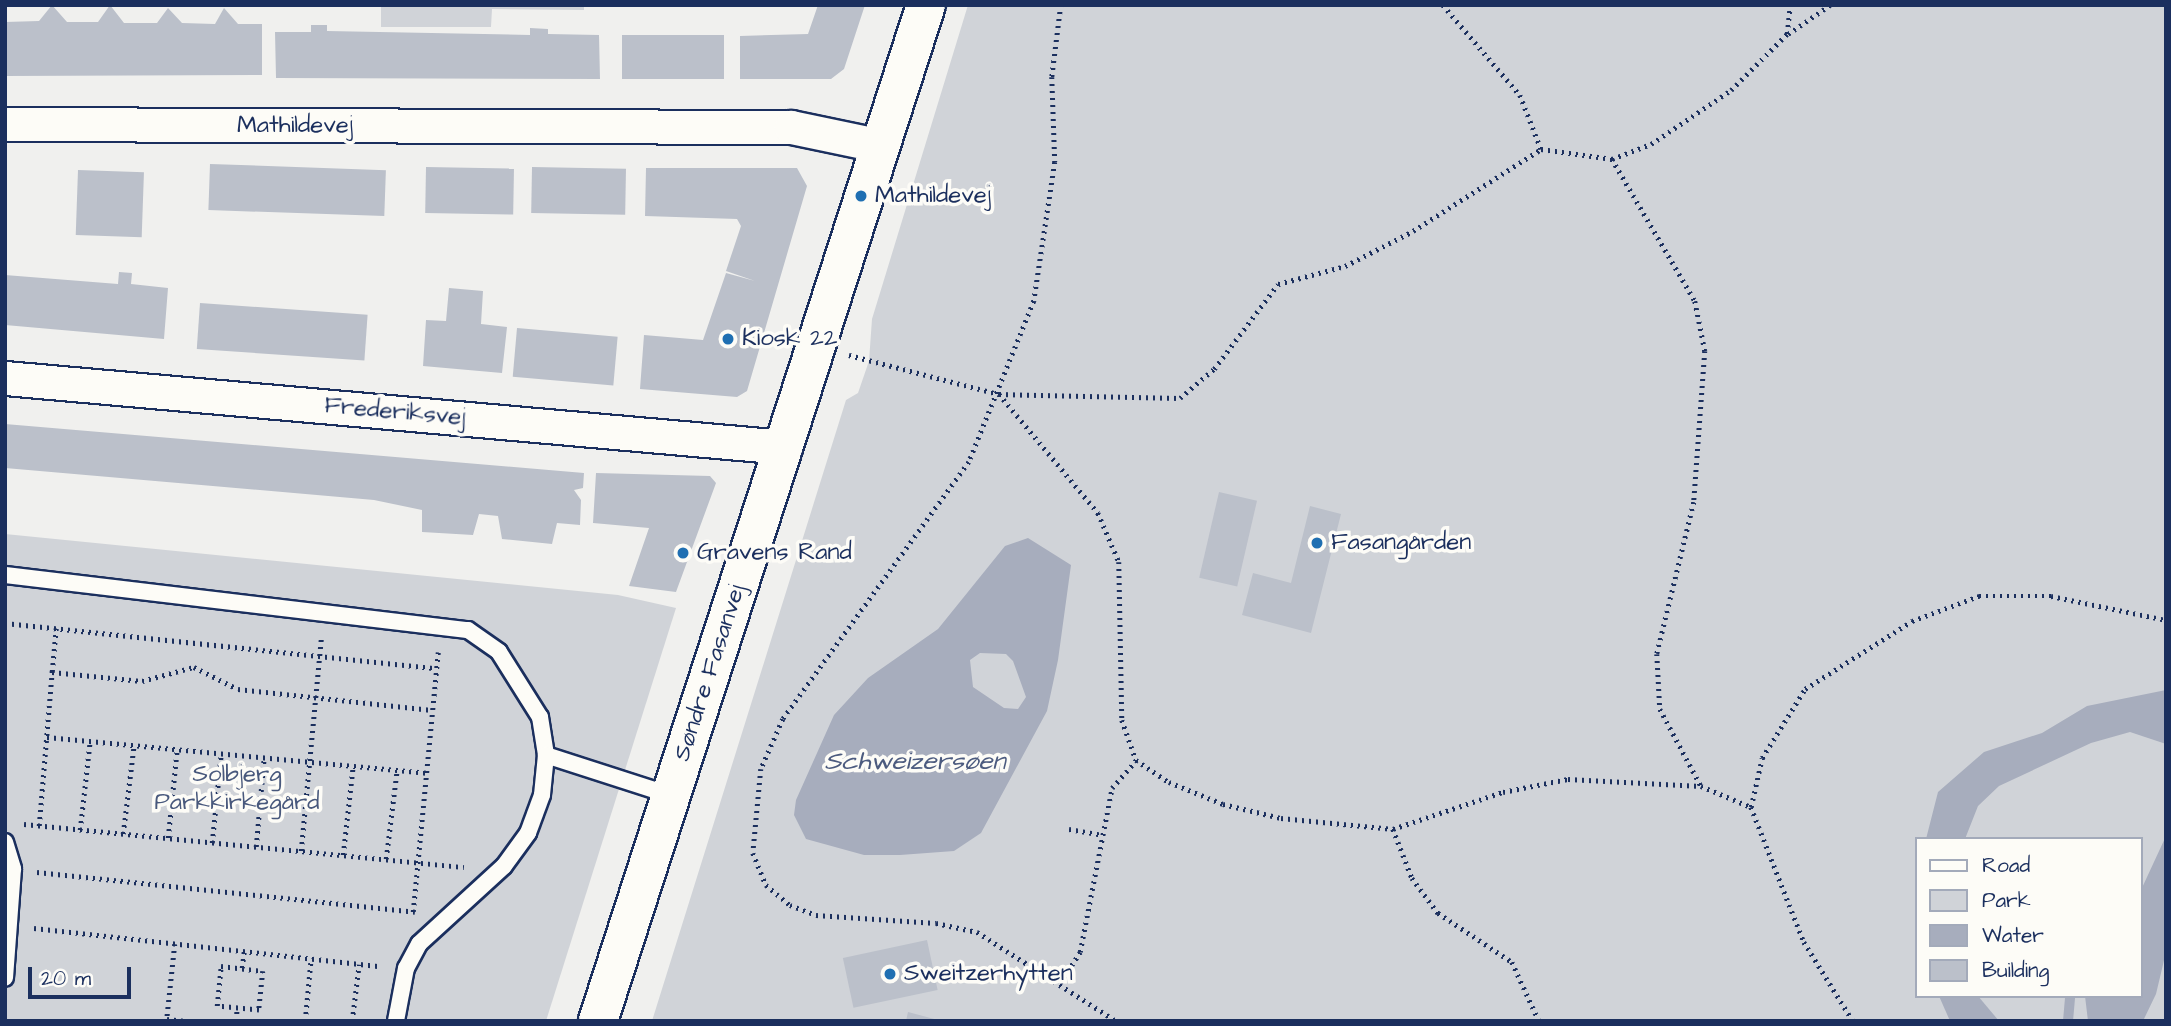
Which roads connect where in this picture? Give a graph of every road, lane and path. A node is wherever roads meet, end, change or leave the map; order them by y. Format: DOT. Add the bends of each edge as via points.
graph roads {
  1 [pos="926,5"];
  2 [pos="1060,5"];
  3 [pos="1443,5"];
  4 [pos="1790,5"];
  5 [pos="1830,5"];
  6 [pos="1787,34"];
  7 [pos="5,124"];
  8 [pos="877,145"];
  9 [pos="1541,149"];
  10 [pos="1612,159"];
  11 [pos="815,344"];
  12 [pos="5,378"];
  13 [pos="999,394"];
  14 [pos="785,447"];
  15 [pos="5,575"];
  16 [pos="323,612"];
  17 [pos="2166,621"];
  18 [pos="5,623"];
  19 [pos="440,626"];
  20 [pos="56,628"];
  21 [pos="319,655"];
  22 [pos="436,668"];
  23 [pos="52,672"];
  24 [pos="315,698"];
  25 [pos="432,710"];
  26 [pos="47,737"];
  27 [pos="90,741"];
  28 [pos="135,745"];
  29 [pos="177,749"];
  30 [pos="220,754"];
  31 [pos="546,755"];
  32 [pos="264,757"];
  33 [pos="1136,760"];
  34 [pos="309,761"];
  35 [pos="352,766"];
  36 [pos="397,770"];
  37 [pos="426,773"];
  38 [pos="1701,786"];
  39 [pos="670,795"];
  40 [pos="1751,807"];
  41 [pos="16,823"];
  42 [pos="39,826"];
  43 [pos="1069,829"];
  44 [pos="1393,829"];
  45 [pos="80,830"];
  46 [pos="123,834"];
  47 [pos="1102,835"];
  48 [pos="168,838"];
  49 [pos="5,842"];
  50 [pos="212,843"];
  51 [pos="256,847"];
  52 [pos="301,851"];
  53 [pos="343,855"];
  54 [pos="386,859"];
  55 [pos="418,862"];
  56 [pos="13,869"];
  57 [pos="498,870"];
  58 [pos="413,912"];
  59 [pos="445,915"];
  60 [pos="9,925"];
  61 [pos="175,944"];
  62 [pos="244,951"];
  63 [pos="311,958"];
  64 [pos="359,964"];
  65 [pos="242,968"];
  66 [pos="405,968"];
  67 [pos="5,978"];
  68 [pos="1060,983"];
  69 [pos="237,1008"];
  70 [pos="186,1021"];
  71 [pos="236,1021"];
  72 [pos="305,1021"];
  73 [pos="352,1021"];
  74 [pos="396,1021"];
  75 [pos="598,1021"];
  76 [pos="1116,1021"];
  77 [pos="1539,1021"];
  78 [pos="1853,1021"];
  1 -- 8 [label="street, Søndre Fasanvej"];
  2 -- 13 [label="path" via="1052,77 1055,162 1034,302"];
  3 -- 9 [label="path" via="1520,95"];
  4 -- 6 [label="path"];
  5 -- 6 [label="path"];
  6 -- 10 [label="path" via="1731,90 1651,144"];
  7 -- 8 [label="street, Mathildevej" via="800,127"];
  8 -- 11 [label="street, Søndre Fasanvej"];
  9 -- 10 [label="path"];
  9 -- 13 [label="path" via="1368,254 1278,284 1214,369 1180,398"];
  10 -- 38 [label="path" via="1695,301 1704,351 1694,502 1657,654 1660,709"];
  11 -- 13 [label="path"];
  11 -- 14 [label="street, Søndre Fasanvej"];
  12 -- 14 [label="street, Frederiksvej"];
  13 -- 33 [label="path" via="1098,513 1119,562 1122,720"];
  13 -- 68 [label="path" via="969,462 783,719 761,769 753,853 766,885 790,905 816,915 936,922 977,932"];
  14 -- 39 [label="street, Søndre Fasanvej"];
  15 -- 16 [label="lane"];
  16 -- 19 [label="lane"];
  16 -- 21 [label="path"];
  17 -- 40 [label="path" via="2051,596 1979,596 1912,621 1805,689 1762,758"];
  18 -- 20 [label="path"];
  19 -- 22 [label="path"];
  19 -- 31 [label="lane" via="468,630 508,662 540,717"];
  20 -- 21 [label="path"];
  20 -- 23 [label="path"];
  21 -- 22 [label="path"];
  21 -- 24 [label="path"];
  22 -- 25 [label="path"];
  23 -- 24 [label="path" via="142,681 194,667 238,689"];
  23 -- 26 [label="path"];
  24 -- 25 [label="path"];
  24 -- 34 [label="path"];
  25 -- 37 [label="path"];
  26 -- 27 [label="path"];
  26 -- 42 [label="path"];
  27 -- 28 [label="path"];
  27 -- 45 [label="path"];
  28 -- 29 [label="path"];
  28 -- 46 [label="path"];
  29 -- 30 [label="path"];
  29 -- 48 [label="path"];
  30 -- 32 [label="path"];
  30 -- 50 [label="path"];
  31 -- 39 [label="lane"];
  31 -- 57 [label="lane" via="542,795 528,833"];
  32 -- 34 [label="path"];
  32 -- 51 [label="path"];
  33 -- 44 [label="path" via="1169,782 1223,804 1295,820"];
  33 -- 47 [label="path" via="1111,788"];
  34 -- 35 [label="path"];
  34 -- 52 [label="path"];
  35 -- 36 [label="path"];
  35 -- 53 [label="path"];
  36 -- 37 [label="path"];
  36 -- 54 [label="path"];
  37 -- 55 [label="path"];
  38 -- 40 [label="path"];
  38 -- 44 [label="path" via="1569,779 1503,792"];
  39 -- 75 [label="street, Søndre Fasanvej"];
  40 -- 78 [label="path" via="1804,942"];
  41 -- 42 [label="path"];
  42 -- 45 [label="path"];
  43 -- 47 [label="path"];
  44 -- 77 [label="path" via="1412,878 1438,913 1511,962"];
  45 -- 46 [label="path"];
  46 -- 48 [label="path"];
  47 -- 68 [label="path" via="1080,952"];
  48 -- 50 [label="path"];
  49 -- 56 [label="lane"];
  50 -- 51 [label="path"];
  51 -- 52 [label="path"];
  52 -- 53 [label="path"];
  53 -- 54 [label="path"];
  54 -- 55 [label="path"];
  55 -- 57 [label="path"];
  55 -- 58 [label="path"];
  56 -- 58 [label="path"];
  56 -- 60 [label="lane"];
  57 -- 59 [label="lane"];
  58 -- 59 [label="path"];
  59 -- 66 [label="lane"];
  60 -- 61 [label="path"];
  60 -- 67 [label="lane"];
  61 -- 62 [label="path"];
  61 -- 70 [label="path" via="167,1019"];
  62 -- 63 [label="path"];
  62 -- 65 [label="path"];
  63 -- 64 [label="path"];
  63 -- 72 [label="path"];
  64 -- 66 [label="path"];
  64 -- 73 [label="path"];
  65 -- 69 [label="path" via="221,966 217,1006"];
  65 -- 69 [label="path" via="263,971 259,1010"];
  66 -- 74 [label="lane"];
  68 -- 76 [label="path"];
  69 -- 71 [label="path"];
}
